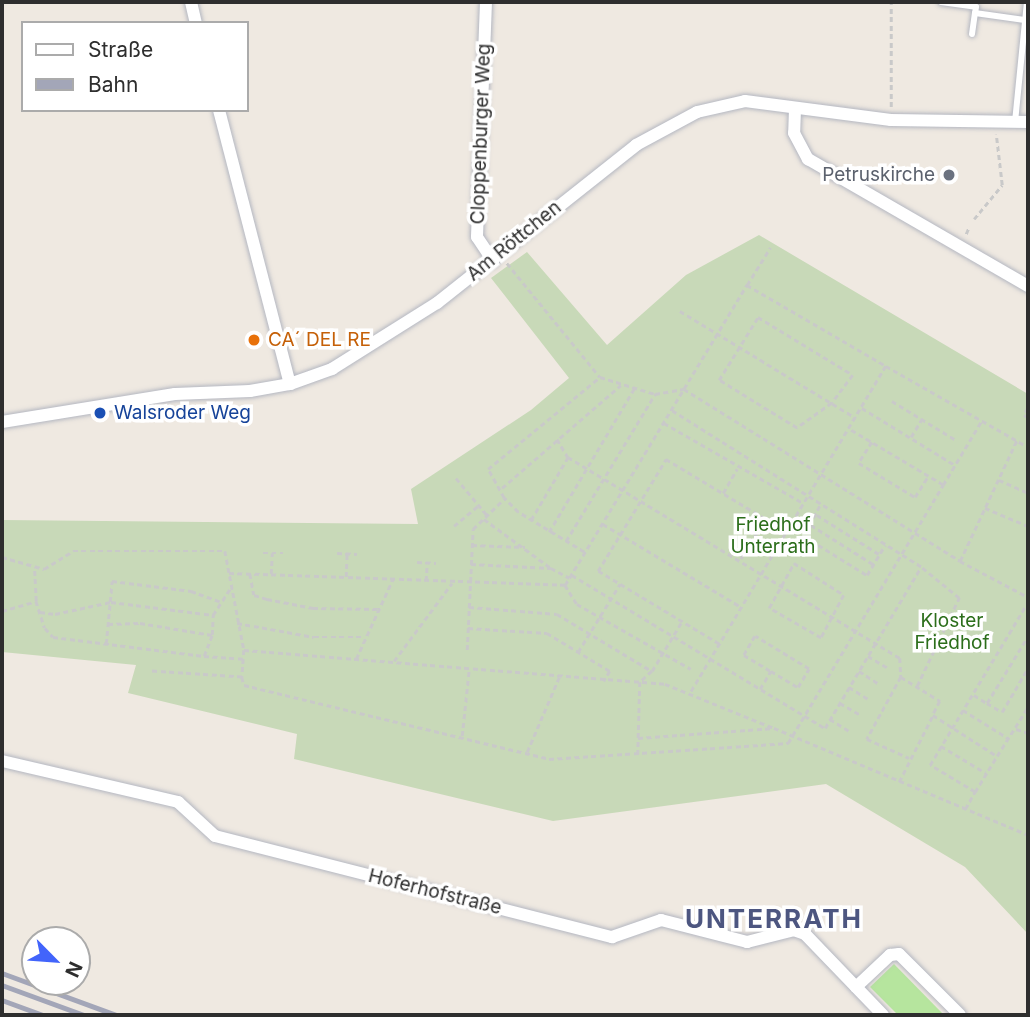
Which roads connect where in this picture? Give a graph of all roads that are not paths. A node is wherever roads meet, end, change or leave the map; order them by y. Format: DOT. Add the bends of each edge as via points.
graph roads {
  1 [pos="191,2"];
  2 [pos="486,2"];
  3 [pos="941,2"];
  4 [pos="1027,2"];
  5 [pos="975,13"];
  6 [pos="1025,20"];
  7 [pos="196,21"];
  8 [pos="972,34"];
  9 [pos="795,109"];
  10 [pos="220,112"];
  11 [pos="1022,122"];
  12 [pos="497,258"];
  13 [pos="1028,286"];
  14 [pos="290,384"];
  15 [pos="2,422"];
  16 [pos="2,761"];
  17 [pos="856,987"];
  18 [pos="883,1015"];
  19 [pos="960,1015"];
  1 -- 7 [label="street"];
  2 -- 12 [label="street, Cloppenburger Weg" via="477,237"];
  3 -- 5 [label="lane" via="976,6"];
  4 -- 6 [label="lane"];
  5 -- 6 [label="lane"];
  5 -- 8 [label="lane"];
  6 -- 11 [label="lane"];
  9 -- 11 [label="street, Am Röttchen" via="891,120"];
  9 -- 12 [label="street, Am Röttchen" via="744,101 697,112 636,145"];
  9 -- 13 [label="street" via="794,133 808,159"];
  10 -- 14 [label="street"];
  12 -- 14 [label="street, Am Röttchen" via="375,345 332,369"];
  14 -- 15 [label="street, Am Röttchen" via="175,394"];
  16 -- 17 [label="street, Hoferhofstraße" via="178,802 215,836 612,937 661,920 747,942 794,930 805,934"];
  17 -- 18 [label="street, Hoferhofstraße"];
  17 -- 19 [label="street" via="890,955 899,954"];
}
